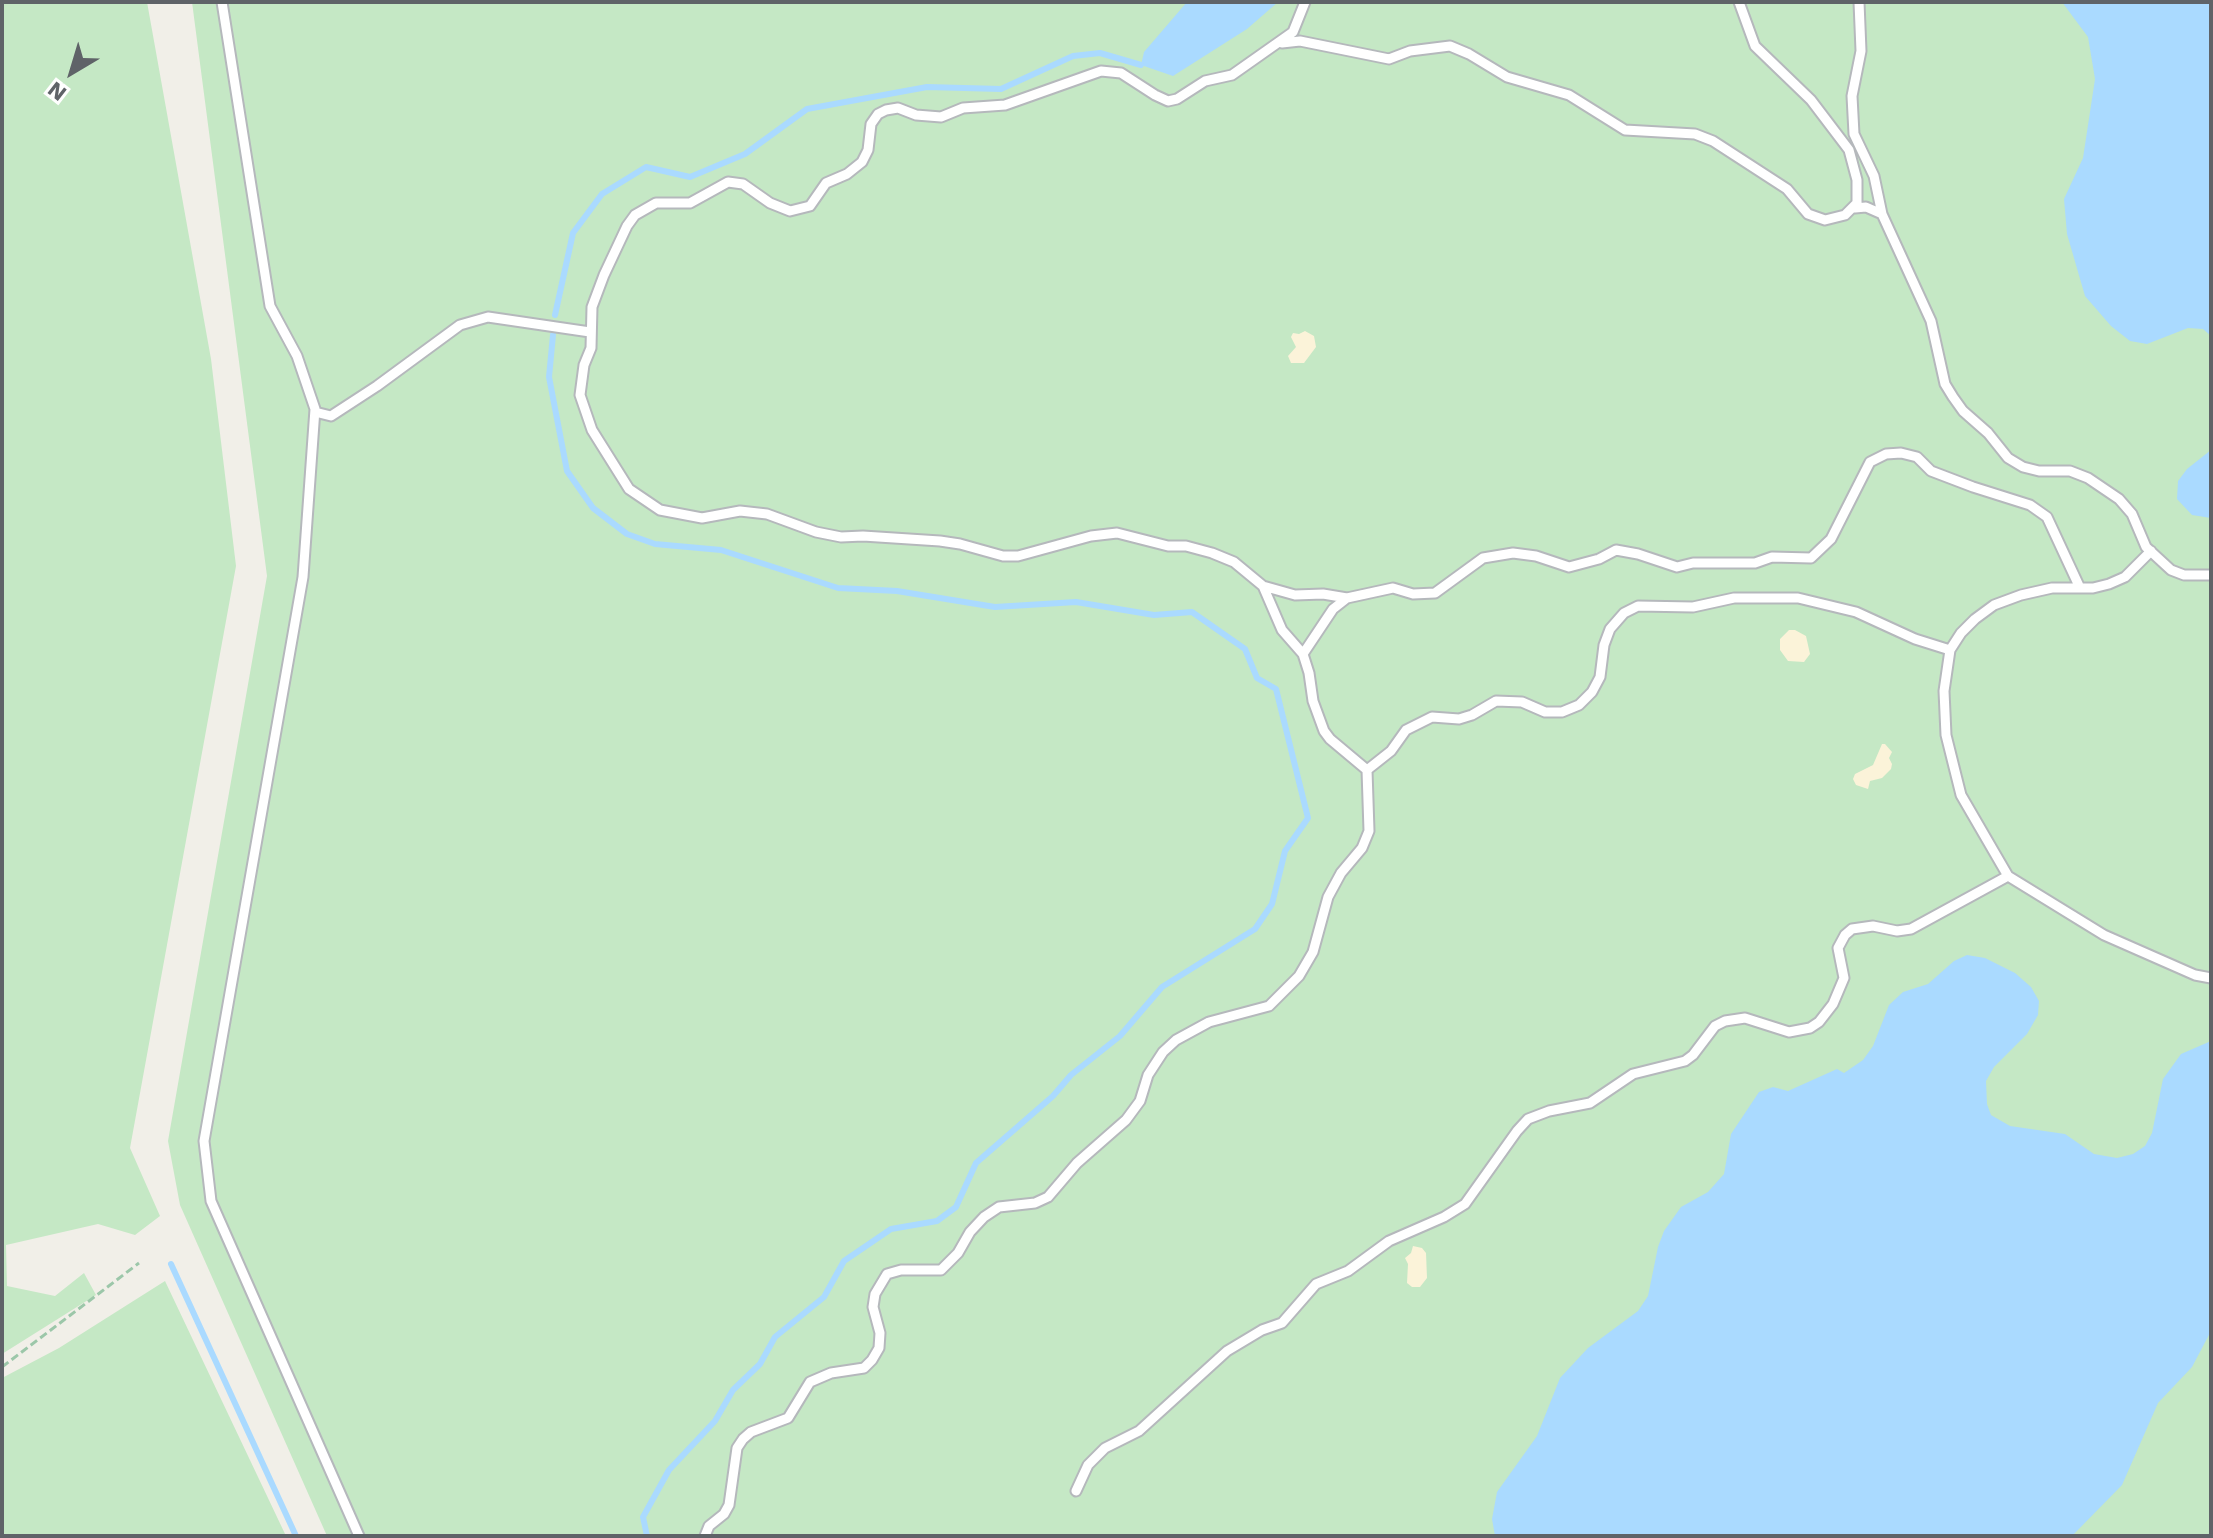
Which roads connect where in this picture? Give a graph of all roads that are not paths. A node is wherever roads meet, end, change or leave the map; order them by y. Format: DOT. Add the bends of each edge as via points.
graph roads {
  1 [pos="222,2"];
  2 [pos="1305,2"];
  3 [pos="1739,2"];
  4 [pos="1859,2"];
  5 [pos="1278,43"];
  6 [pos="1855,208"];
  7 [pos="1882,214"];
  8 [pos="590,332"];
  9 [pos="315,412"];
  10 [pos="2151,551"];
  11 [pos="2211,575"];
  12 [pos="1263,586"];
  13 [pos="2080,588"];
  14 [pos="1347,598"];
  15 [pos="1950,650"];
  16 [pos="1303,654"];
  17 [pos="1367,770"];
  18 [pos="2008,876"];
  19 [pos="2211,978"];
  20 [pos="1076,1491"];
  21 [pos="359,1536"];
  22 [pos="705,1536"];
  1 -- 9 [label="lane" via="270,306 297,356"];
  2 -- 5 [label="lane" via="1293,32"];
  3 -- 6 [label="lane" via="1755,46 1811,100 1849,150 1857,180"];
  4 -- 7 [label="lane" via="1861,51 1851,108 1854,134 1874,176"];
  5 -- 6 [label="lane" via="1300,41 1389,59 1450,46 1507,77 1569,95 1625,130 1695,134 1713,141 1787,189 1817,218 1836,218"];
  5 -- 8 [label="lane" via="1232,75 1205,81 1168,101 1121,73 1101,71 1005,105 963,108 941,117 886,110 871,124 862,162 826,183 802,209 790,211 743,184 728,182 690,203 656,203 627,226 592,307"];
  6 -- 7 [label="lane"];
  7 -- 10 [label="lane" via="1931,321 1945,384 1963,411 2008,458 2039,471 2070,471 2119,499"];
  8 -- 9 [label="lane" via="488,317 460,325 331,416"];
  8 -- 12 [label="lane" via="580,395 592,430 629,489 660,510 702,518 740,511 767,514 841,537 940,541 1003,556 1117,533 1212,553 1234,562"];
  9 -- 21 [label="lane" via="303,577 204,1141 211,1201"];
  10 -- 11 [label="lane" via="2171,570"];
  10 -- 13 [label="lane" via="2125,577"];
  12 -- 14 [label="lane" via="1295,595"];
  12 -- 16 [label="lane" via="1282,630"];
  13 -- 14 [label="lane" via="2047,517 2030,505 1931,471 1917,457 1901,453 1870,462 1831,539 1811,558 1677,567 1616,550 1569,567 1513,553 1483,558 1435,593 1393,588"];
  13 -- 15 [label="lane" via="2052,588 1994,605 1961,633"];
  14 -- 16 [label="lane" via="1333,609"];
  15 -- 17 [label="lane" via="1856,612 1798,598 1638,606 1610,629 1600,677 1579,705 1545,712 1522,702 1496,701 1459,719 1432,717 1406,730"];
  15 -- 18 [label="lane" via="1944,714 1950,758 1961,795"];
  16 -- 17 [label="lane" via="1324,731"];
  17 -- 22 [label="lane" via="1369,831 1328,897 1313,952 1299,976 1269,1006 1209,1022 1176,1040 1148,1075 1140,1101 1126,1120 1048,1197 999,1207 984,1217 941,1270 887,1274 875,1294 880,1333 872,1360 864,1368 810,1382 788,1418 743,1439 737,1448 729,1505"];
  18 -- 19 [label="lane" via="2104,935"];
  18 -- 20 [label="lane" via="1911,929 1852,929 1838,948 1844,978 1833,1004 1810,1028 1789,1032 1745,1018 1725,1021 1685,1061 1633,1074 1590,1103 1528,1119 1465,1204 1316,1284 1282,1323 1227,1351 1139,1431 1105,1448 1088,1465"];
}
